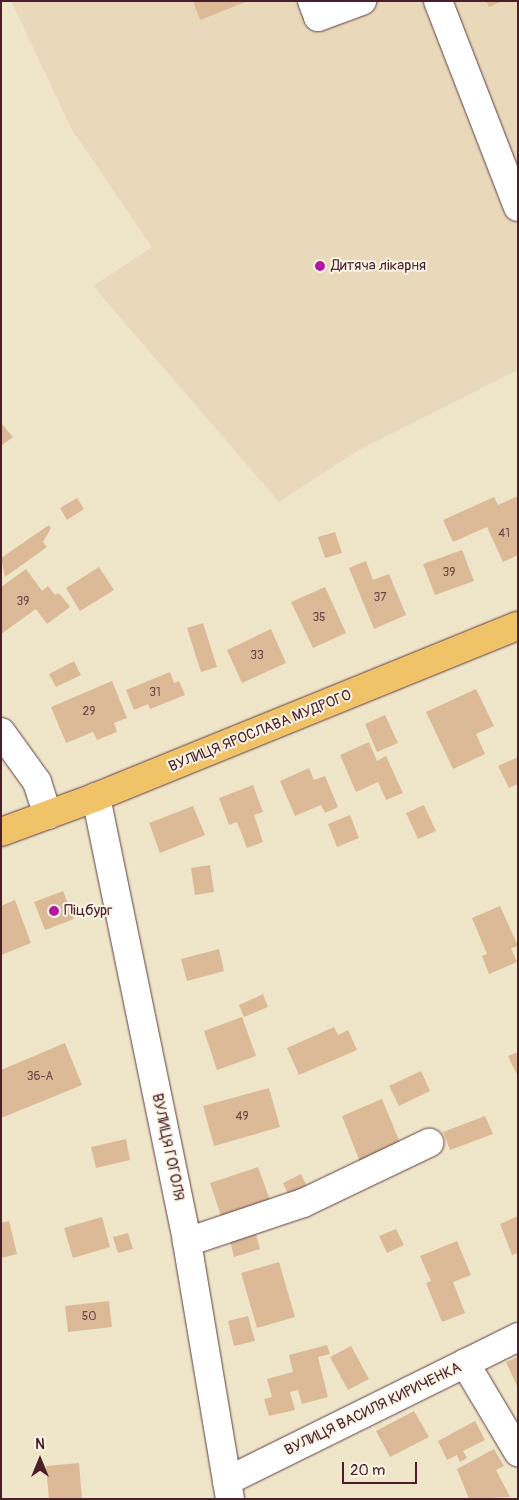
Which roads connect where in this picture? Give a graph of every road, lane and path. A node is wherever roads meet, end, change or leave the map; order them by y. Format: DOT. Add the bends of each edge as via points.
graph roads {
  1 [pos="312,1"];
  2 [pos="362,1"];
  3 [pos="438,1"];
  4 [pos="518,207"];
  5 [pos="518,626"];
  6 [pos="1,732"];
  7 [pos="96,798"];
  8 [pos="48,815"];
  9 [pos="1,832"];
  10 [pos="428,1143"];
  11 [pos="187,1242"];
  12 [pos="518,1337"];
  13 [pos="465,1363"];
  14 [pos="518,1452"];
  15 [pos="229,1490"];
  1 -- 2 [label="street" via="318,17"];
  3 -- 4 [label="street"];
  5 -- 7 [label="main road, ВУЛИЦЯ ЯРОСЛАВА МУДРОГО"];
  6 -- 8 [label="street" via="36,782"];
  7 -- 8 [label="main road, ВУЛИЦЯ ЯРОСЛАВА МУДРОГО"];
  7 -- 11 [label="street, ВУЛИЦЯ ГОГОЛЯ"];
  8 -- 9 [label="main road, ВУЛИЦЯ ЯРОСЛАВА МУДРОГО"];
  10 -- 11 [label="street" via="303,1203"];
  11 -- 15 [label="street, ВУЛИЦЯ ГОГОЛЯ"];
  12 -- 13 [label="street, ВУЛИЦЯ ВАСИЛЯ КИРИЧЕНКА"];
  13 -- 14 [label="street"];
  13 -- 15 [label="street, ВУЛИЦЯ ВАСИЛЯ КИРИЧЕНКА"];
}
